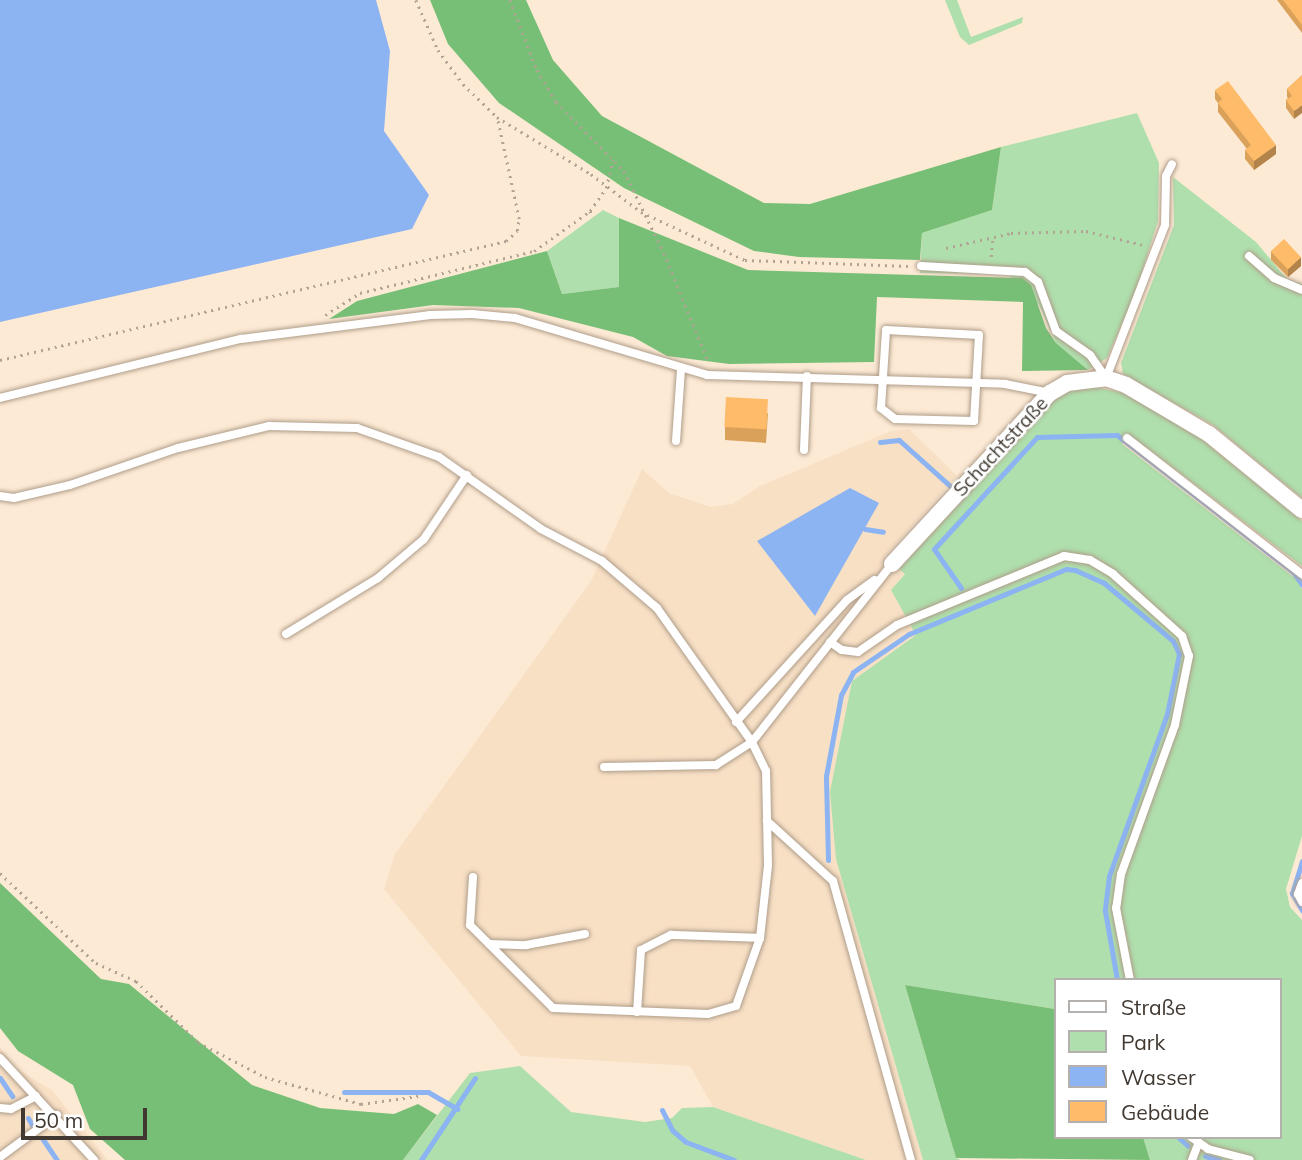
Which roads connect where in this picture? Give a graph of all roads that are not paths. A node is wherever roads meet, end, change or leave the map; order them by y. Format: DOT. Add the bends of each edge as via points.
graph roads {
  1 [pos="1172,164"];
  2 [pos="1249,256"];
  3 [pos="921,267"];
  4 [pos="1302,290"];
  5 [pos="681,370"];
  6 [pos="807,376"];
  7 [pos="1106,378"];
  8 [pos="880,379"];
  9 [pos="977,386"];
  10 [pos="1049,393"];
  11 [pos="0,398"];
  12 [pos="1127,438"];
  13 [pos="676,441"];
  14 [pos="804,450"];
  15 [pos="467,475"];
  16 [pos="0,496"];
  17 [pos="1302,510"];
  18 [pos="888,569"];
  19 [pos="1302,574"];
  20 [pos="286,634"];
  21 [pos="830,642"];
  22 [pos="736,722"];
  23 [pos="752,742"];
  24 [pos="604,767"];
  25 [pos="767,821"];
  26 [pos="473,877"];
  27 [pos="1302,883"];
  28 [pos="1302,902"];
  29 [pos="585,934"];
  30 [pos="760,938"];
  31 [pos="489,944"];
  32 [pos="1130,978"];
  33 [pos="637,1013"];
  34 [pos="0,1058"];
  35 [pos="36,1096"];
  36 [pos="0,1108"];
  37 [pos="57,1115"];
  38 [pos="1193,1139"];
  39 [pos="1199,1144"];
  40 [pos="0,1157"];
  41 [pos="94,1160"];
  42 [pos="911,1160"];
  43 [pos="1192,1160"];
  44 [pos="1250,1160"];
  1 -- 7 [label="lane" via="1166,176 1166,225"];
  2 -- 4 [label="lane" via="1274,278"];
  3 -- 7 [label="lane" via="1025,272 1038,282 1056,331 1090,355"];
  5 -- 6 [label="lane" via="707,375"];
  5 -- 11 [label="lane" via="633,351 515,318 430,315 241,339"];
  5 -- 13 [label="lane"];
  6 -- 8 [label="lane"];
  6 -- 14 [label="lane"];
  7 -- 10 [label="street, Schachtstraße" via="1067,383"];
  7 -- 17 [label="street" via="1209,434"];
  8 -- 9 [label="lane"];
  8 -- 9 [label="lane" via="881,408 895,419 974,421"];
  8 -- 9 [label="lane" via="886,330 979,335"];
  9 -- 10 [label="lane" via="1005,384"];
  10 -- 18 [label="street, Schachtstraße"];
  12 -- 19 [label="lane"];
  15 -- 16 [label="lane" via="439,457 357,428 269,426 178,448 70,485 14,498"];
  15 -- 20 [label="lane" via="424,539 378,578"];
  15 -- 22 [label="lane" via="541,529 602,561 657,608"];
  18 -- 21 [label="lane"];
  18 -- 22 [label="lane" via="847,600"];
  21 -- 23 [label="lane"];
  21 -- 32 [label="lane" via="858,652 897,625 1064,556 1090,560 1113,574 1182,636 1189,656 1175,725 1121,874 1116,908"];
  22 -- 23 [label="lane"];
  23 -- 24 [label="lane" via="716,765"];
  23 -- 25 [label="lane" via="766,771"];
  25 -- 30 [label="lane" via="768,865"];
  25 -- 42 [label="lane" via="833,881"];
  26 -- 31 [label="lane" via="470,925"];
  27 -- 28 [label="lane"];
  29 -- 31 [label="lane" via="526,945"];
  30 -- 33 [label="lane" via="736,1006 708,1014"];
  30 -- 33 [label="lane" via="671,935 640,950"];
  31 -- 33 [label="lane" via="553,1008"];
  34 -- 35 [label="lane"];
  35 -- 36 [label="lane" via="10,1109"];
  35 -- 37 [label="lane"];
  37 -- 40 [label="lane"];
  37 -- 41 [label="lane"];
  38 -- 39 [label="lane"];
  39 -- 43 [label="lane"];
  39 -- 44 [label="lane"];
}
